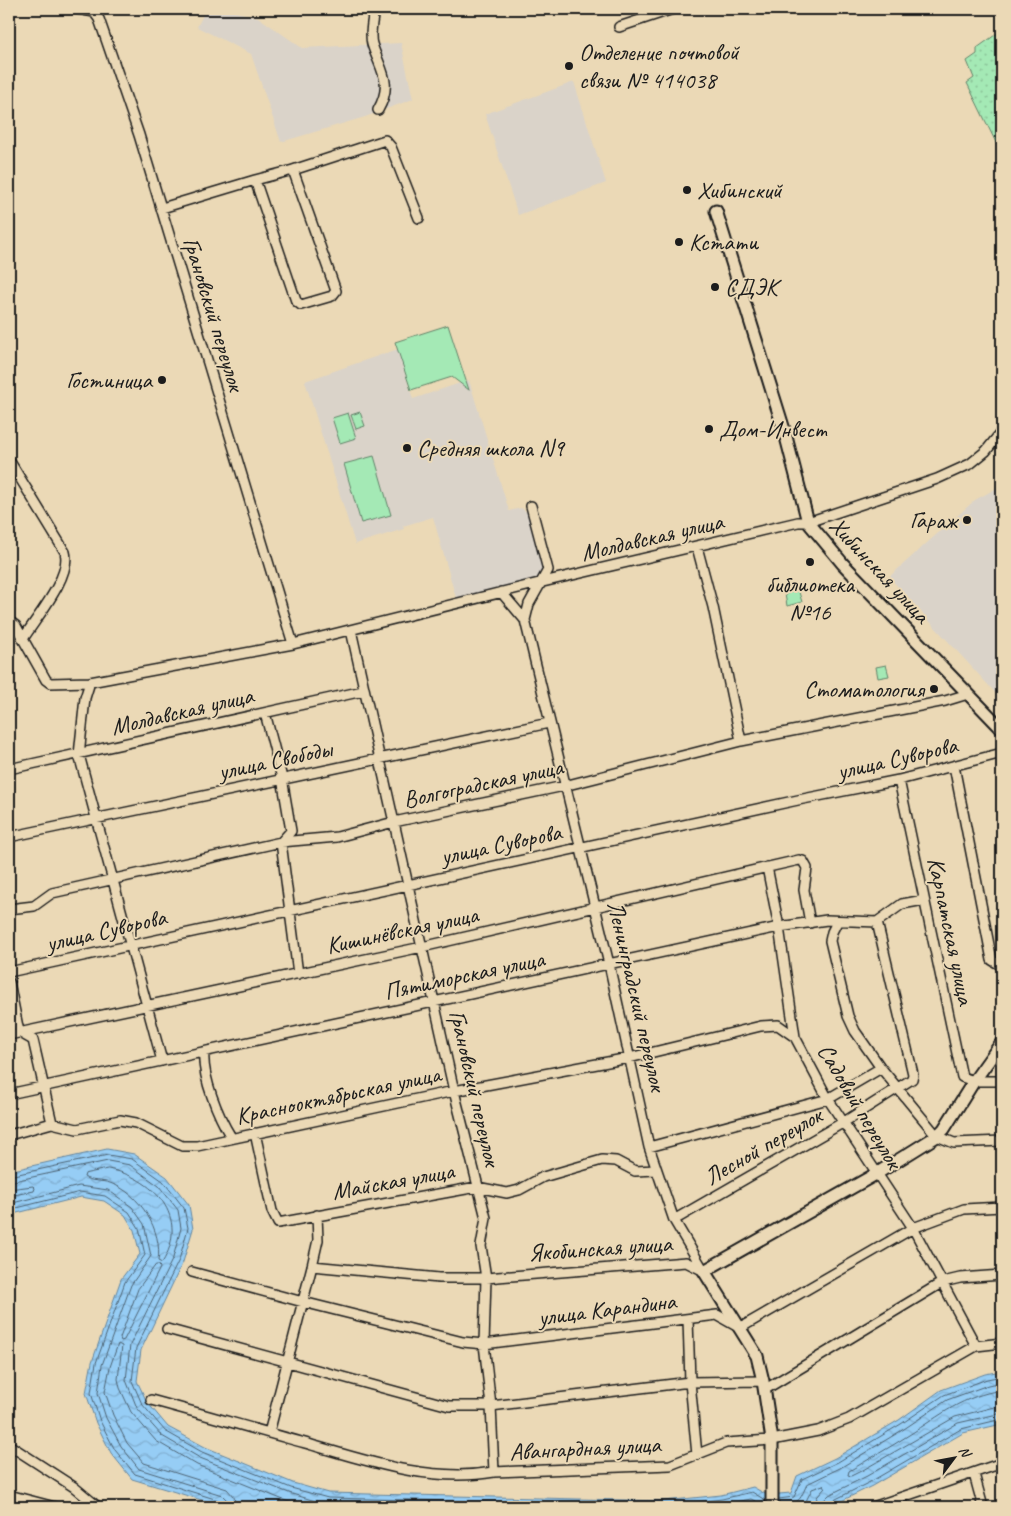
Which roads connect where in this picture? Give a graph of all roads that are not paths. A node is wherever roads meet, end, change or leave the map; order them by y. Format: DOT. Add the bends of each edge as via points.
graph roads {
  1 [pos="78,9"];
  2 [pos="374,9"];
  3 [pos="673,9"];
  4 [pos="619,27"];
  5 [pos="378,110"];
  6 [pos="293,170"];
  7 [pos="255,180"];
  8 [pos="162,208"];
  9 [pos="716,211"];
  10 [pos="419,218"];
  11 [pos="1002,431"];
  12 [pos="9,460"];
  13 [pos="531,506"];
  14 [pos="808,522"];
  15 [pos="697,547"];
  16 [pos="543,582"];
  17 [pos="501,592"];
  18 [pos="525,620"];
  19 [pos="9,621"];
  20 [pos="351,630"];
  21 [pos="23,639"];
  22 [pos="293,644"];
  23 [pos="90,682"];
  24 [pos="364,691"];
  25 [pos="968,694"];
  26 [pos="265,713"];
  27 [pos="549,723"];
  28 [pos="1002,729"];
  29 [pos="741,741"];
  30 [pos="1002,753"];
  31 [pos="79,755"];
  32 [pos="378,759"];
  33 [pos="954,766"];
  34 [pos="9,769"];
  35 [pos="282,778"];
  36 [pos="899,780"];
  37 [pos="564,786"];
  38 [pos="96,818"];
  39 [pos="394,822"];
  40 [pos="9,837"];
  41 [pos="281,842"];
  42 [pos="580,847"];
  43 [pos="767,867"];
  44 [pos="113,880"];
  45 [pos="408,885"];
  46 [pos="924,900"];
  47 [pos="595,908"];
  48 [pos="9,909"];
  49 [pos="290,910"];
  50 [pos="837,922"];
  51 [pos="877,922"];
  52 [pos="810,923"];
  53 [pos="779,927"];
  54 [pos="130,944"];
  55 [pos="422,947"];
  56 [pos="609,964"];
  57 [pos="1002,966"];
  58 [pos="9,972"];
  59 [pos="298,974"];
  60 [pos="9,982"];
  61 [pos="434,1002"];
  62 [pos="146,1006"];
  63 [pos="19,1032"];
  64 [pos="9,1034"];
  65 [pos="795,1037"];
  66 [pos="1002,1042"];
  67 [pos="204,1052"];
  68 [pos="629,1058"];
  69 [pos="162,1061"];
  70 [pos="881,1068"];
  71 [pos="974,1081"];
  72 [pos="1002,1081"];
  73 [pos="43,1086"];
  74 [pos="898,1090"];
  75 [pos="454,1091"];
  76 [pos="9,1094"];
  77 [pos="828,1099"];
  78 [pos="844,1122"];
  79 [pos="52,1123"];
  80 [pos="256,1133"];
  81 [pos="9,1135"];
  82 [pos="937,1136"];
  83 [pos="231,1137"];
  84 [pos="1002,1141"];
  85 [pos="649,1147"];
  86 [pos="656,1170"];
  87 [pos="876,1174"];
  88 [pos="477,1187"];
  89 [pos="1002,1207"];
  90 [pos="317,1215"];
  91 [pos="674,1220"];
  92 [pos="913,1228"];
  93 [pos="312,1266"];
  94 [pos="704,1271"];
  95 [pos="192,1272"];
  96 [pos="1002,1275"];
  97 [pos="486,1278"];
  98 [pos="943,1282"];
  99 [pos="303,1302"];
  100 [pos="688,1319"];
  101 [pos="740,1328"];
  102 [pos="167,1329"];
  103 [pos="1002,1343"];
  104 [pos="484,1344"];
  105 [pos="976,1346"];
  106 [pos="286,1361"];
  107 [pos="690,1382"];
  108 [pos="764,1386"];
  109 [pos="152,1400"];
  110 [pos="491,1406"];
  111 [pos="269,1433"];
  112 [pos="772,1440"];
  113 [pos="9,1445"];
  114 [pos="697,1455"];
  115 [pos="1002,1463"];
  116 [pos="494,1472"];
  117 [pos="974,1474"];
  118 [pos="9,1495"];
  119 [pos="55,1507"];
  120 [pos="98,1507"];
  121 [pos="772,1507"];
  122 [pos="873,1507"];
  123 [pos="983,1507"];
  1 -- 8 [label="street, Грановский переулок" via="94,12 99,19"];
  2 -- 5 [label="street" via="371,42 386,87"];
  3 -- 4 [label="street"];
  6 -- 7 [label="street"];
  6 -- 7 [label="street" via="336,291 332,296 304,305 296,301"];
  6 -- 10 [label="street" via="385,140 391,146"];
  7 -- 8 [label="street"];
  8 -- 22 [label="street, Грановский переулок"];
  9 -- 14 [label="street, Хибинская улица" via="785,433"];
  11 -- 14 [label="street, Молдавская улица" via="986,451 954,472"];
  12 -- 21 [label="street" via="67,558 62,578"];
  13 -- 16 [label="street" via="548,570"];
  14 -- 15 [label="street, Молдавская улица"];
  14 -- 25 [label="street, Хибинская улица" via="843,564"];
  15 -- 16 [label="street, Молдавская улица"];
  15 -- 29 [label="street"];
  16 -- 17 [label="street, Молдавская улица"];
  16 -- 18 [label="street" via="528,604"];
  17 -- 18 [label="street"];
  17 -- 20 [label="street, Молдавская улица"];
  18 -- 27 [label="street, Ленинградский переулок"];
  19 -- 21 [label="street"];
  20 -- 22 [label="street, Молдавская улица"];
  20 -- 24 [label="street, Грановский переулок"];
  21 -- 23 [label="street, Молдавская улица" via="50,683"];
  22 -- 23 [label="street, Молдавская улица"];
  23 -- 31 [label="street" via="85,698"];
  24 -- 26 [label="street, Молдавская улица"];
  24 -- 32 [label="street, Грановский переулок"];
  25 -- 28 [label="street, Хибинская улица"];
  25 -- 29 [label="street, Волгоградская улица"];
  26 -- 31 [label="street, Молдавская улица"];
  26 -- 35 [label="street"];
  27 -- 32 [label="street, улица Свободы"];
  27 -- 37 [label="street, Ленинградский переулок"];
  29 -- 37 [label="street, Волгоградская улица"];
  30 -- 33 [label="street, улица Суворова"];
  31 -- 34 [label="street, Молдавская улица"];
  31 -- 38 [label="street"];
  32 -- 35 [label="street, улица Свободы"];
  32 -- 39 [label="street, Грановский переулок"];
  33 -- 36 [label="street, улица Суворова"];
  33 -- 57 [label="street" via="992,960"];
  35 -- 38 [label="street, улица Свободы"];
  35 -- 41 [label="street" via="291,831"];
  36 -- 42 [label="street, улица Суворова"];
  36 -- 46 [label="street, Карпатская улица"];
  37 -- 39 [label="street, Волгоградская улица"];
  37 -- 42 [label="street, Ленинградский переулок"];
  38 -- 40 [label="street, улица Свободы"];
  38 -- 44 [label="street"];
  39 -- 41 [label="street, Волгоградская улица" via="337,837"];
  39 -- 45 [label="street, Грановский переулок"];
  41 -- 44 [label="street, Волгоградская улица"];
  41 -- 49 [label="street"];
  42 -- 45 [label="street, улица Суворова"];
  42 -- 47 [label="street, Ленинградский переулок"];
  43 -- 47 [label="street, Кишинёвская улица"];
  43 -- 52 [label="street, Кишинёвская улица" via="803,861 807,868 804,890"];
  43 -- 53 [label="street, Садовый переулок"];
  44 -- 48 [label="street, Волгоградская улица" via="52,893 34,906"];
  44 -- 54 [label="street"];
  45 -- 49 [label="street, улица Суворова"];
  45 -- 55 [label="street, Грановский переулок"];
  46 -- 51 [label="street" via="902,904"];
  46 -- 71 [label="street, Карпатская улица" via="962,1077"];
  47 -- 55 [label="street, Кишинёвская улица"];
  47 -- 56 [label="street, Ленинградский переулок"];
  49 -- 54 [label="street, улица Суворова"];
  49 -- 59 [label="street"];
  50 -- 51 [label="street, Пятиморская улица"];
  50 -- 52 [label="street, Пятиморская улица"];
  50 -- 70 [label="street" via="830,941 848,1016"];
  51 -- 74 [label="street" via="913,1076"];
  52 -- 53 [label="street, Пятиморская улица"];
  53 -- 56 [label="street, Пятиморская улица"];
  53 -- 65 [label="street, Садовый переулок"];
  54 -- 58 [label="street, улица Суворова"];
  54 -- 62 [label="street"];
  55 -- 59 [label="street, Кишинёвская улица"];
  55 -- 61 [label="street, Грановский переулок"];
  56 -- 61 [label="street, Пятиморская улица"];
  56 -- 68 [label="street, Ленинградский переулок"];
  59 -- 62 [label="street, Кишинёвская улица"];
  60 -- 63 [label="street"];
  61 -- 67 [label="street, Пятиморская улица"];
  61 -- 75 [label="street, Грановский переулок"];
  62 -- 63 [label="street, Кишинёвская улица"];
  62 -- 69 [label="street"];
  63 -- 64 [label="street, Кишинёвская улица"];
  63 -- 73 [label="street" via="33,1040"];
  65 -- 68 [label="street, Краснооктябрьская улица" via="778,1025 769,1024"];
  65 -- 77 [label="street, Садовый переулок"];
  66 -- 71 [label="street"];
  67 -- 69 [label="street, Пятиморская улица"];
  67 -- 83 [label="street" via="204,1068 220,1120"];
  68 -- 75 [label="street, Краснооктябрьская улица"];
  68 -- 85 [label="street, Ленинградский переулок"];
  69 -- 73 [label="street, Пятиморская улица"];
  70 -- 74 [label="street"];
  70 -- 77 [label="street"];
  71 -- 72 [label="street"];
  71 -- 82 [label="street"];
  73 -- 76 [label="street, Пятиморская улица"];
  73 -- 79 [label="street"];
  74 -- 78 [label="street, Лесной переулок"];
  74 -- 82 [label="street"];
  75 -- 80 [label="street, Краснооктябрьская улица"];
  75 -- 88 [label="street, Грановский переулок"];
  77 -- 78 [label="street, Садовый переулок"];
  77 -- 85 [label="street"];
  78 -- 87 [label="street, Садовый переулок"];
  78 -- 91 [label="street, Лесной переулок"];
  79 -- 81 [label="street, Краснооктябрьская улица"];
  79 -- 83 [label="street, Краснооктябрьская улица" via="78,1128 128,1120 188,1147"];
  80 -- 83 [label="street, Краснооктябрьская улица"];
  80 -- 90 [label="street, Майская улица" via="272,1211 278,1223"];
  82 -- 84 [label="street" via="954,1143"];
  82 -- 87 [label="street, Якобинская улица"];
  85 -- 86 [label="street, Ленинградский переулок"];
  86 -- 88 [label="street, Майская улица" via="636,1171 616,1161 602,1160 543,1177 507,1193"];
  86 -- 91 [label="street, Ленинградский переулок"];
  87 -- 92 [label="street, Садовый переулок"];
  87 -- 94 [label="street, Якобинская улица"];
  88 -- 90 [label="street, Майская улица"];
  88 -- 97 [label="street, Грановский переулок" via="486,1218 481,1246"];
  89 -- 92 [label="street" via="964,1209"];
  90 -- 93 [label="street" via="318,1240"];
  91 -- 94 [label="street, Ленинградский переулок"];
  92 -- 98 [label="street, Садовый переулок"];
  92 -- 101 [label="street"];
  93 -- 97 [label="street, Якобинская улица" via="439,1278"];
  93 -- 99 [label="street"];
  94 -- 97 [label="street, Якобинская улица" via="686,1262"];
  94 -- 101 [label="street, Ленинградский переулок"];
  95 -- 99 [label="street, улица Карандина"];
  96 -- 98 [label="street"];
  97 -- 104 [label="street, Грановский переулок"];
  98 -- 105 [label="street, Садовый переулок"];
  98 -- 108 [label="street"];
  99 -- 104 [label="street, улица Карандина" via="463,1342"];
  99 -- 106 [label="street"];
  100 -- 101 [label="street, улица Карандина" via="717,1315"];
  100 -- 104 [label="street, улица Карандина"];
  100 -- 107 [label="street"];
  101 -- 108 [label="street, Ленинградский переулок" via="757,1356"];
  102 -- 106 [label="street"];
  103 -- 105 [label="street, Авангардная улица"];
  104 -- 110 [label="street, Грановский переулок"];
  105 -- 112 [label="street, Авангардная улица" via="849,1419 818,1432"];
  106 -- 110 [label="street" via="449,1406"];
  106 -- 111 [label="street"];
  107 -- 108 [label="street"];
  107 -- 110 [label="street"];
  107 -- 114 [label="street"];
  108 -- 112 [label="street, Ленинградский переулок"];
  109 -- 111 [label="street, Авангардная улица"];
  110 -- 116 [label="street, Грановский переулок"];
  111 -- 116 [label="street, Авангардная улица" via="385,1466 452,1476"];
  112 -- 114 [label="street, Авангардная улица" via="726,1443"];
  112 -- 121 [label="street, Ленинградский переулок"];
  113 -- 120 [label="street" via="74,1487"];
  114 -- 116 [label="street, Авангардная улица" via="670,1465"];
  115 -- 117 [label="street"];
  117 -- 122 [label="street"];
  117 -- 123 [label="street"];
  118 -- 119 [label="street"];
}
